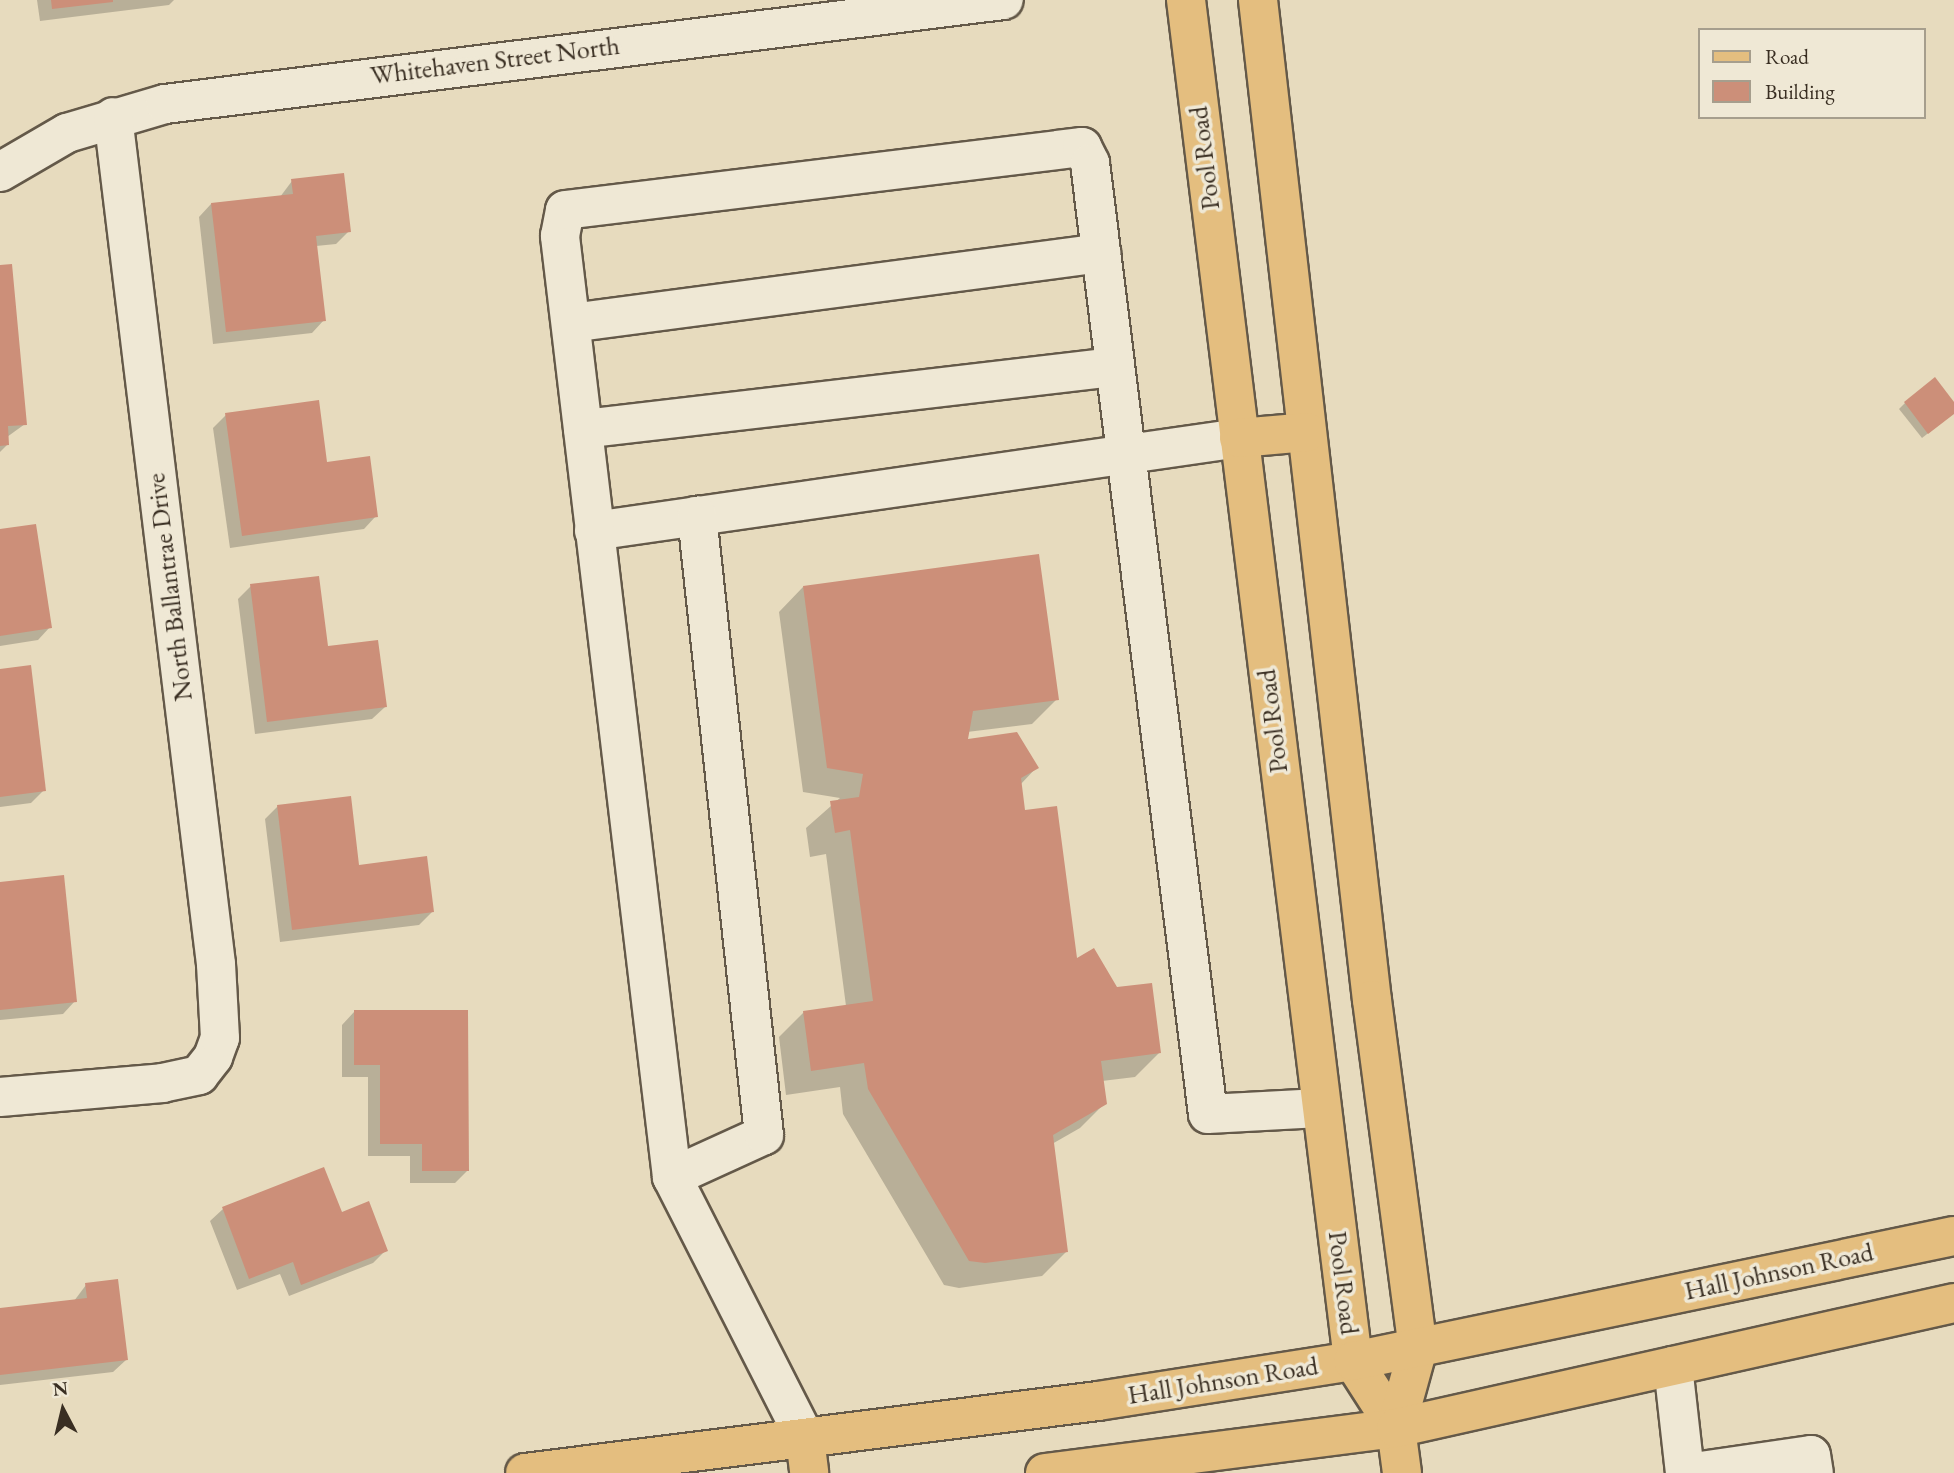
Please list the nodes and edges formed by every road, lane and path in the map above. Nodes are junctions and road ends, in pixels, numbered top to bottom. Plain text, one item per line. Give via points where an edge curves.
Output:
1 (1004, 0) edge
2 (1186, 0) edge
3 (1258, 0) edge
4 (113, 117) junction
5 (0, 172) edge
6 (1101, 253) junction
7 (571, 324) junction
8 (1114, 367) junction
9 (583, 429) junction
10 (1307, 432) junction
11 (1239, 438) junction
12 (1125, 455) junction
13 (698, 516) junction
14 (594, 531) junction
15 (0, 1097) edge
16 (1321, 1108) junction
17 (672, 1177) junction
18 (1954, 1236) edge
19 (1954, 1303) edge
20 (1418, 1348) junction
21 (1353, 1361) junction
22 (1673, 1366) junction
23 (1396, 1429) junction
24 (807, 1455) edge
25 (525, 1473) edge
26 (1045, 1473) edge
27 (1402, 1473) edge
28 (1686, 1473) edge
29 (1814, 1473) edge

1 - 4 street, Whitehaven Street North via 205,99
2 - 11 main road, Pool Road
3 - 10 main road, Pool Road
4 - 5 street, Whitehaven Street North via 67,133
4 - 15 street, North Ballantrae Drive via 216,964 220,1038 214,1057 199,1075 162,1083
6 - 7 street
6 - 7 street via 1090,163 1082,147 565,210 560,236
6 - 8 street
7 - 9 street
8 - 9 street
8 - 12 street
9 - 14 street
10 - 11 main road
10 - 20 main road, Pool Road
11 - 12 street
11 - 16 main road, Pool Road
12 - 13 street
12 - 16 street via 1208,1114
13 - 14 street
13 - 17 street via 764,1135
14 - 17 street
16 - 21 main road, Pool Road
17 - 24 street
18 - 20 main road, Hall Johnson Road
19 - 22 main road
20 - 21 main road, Hall Johnson Road
20 - 23 main road, Pool Road
21 - 23 main road, Pool Road
21 - 24 main road, Hall Johnson Road via 1098,1401
22 - 23 main road
22 - 28 street
23 - 26 main road
23 - 27 main road, Pool Road
24 - 25 main road, Hall Johnson Road
28 - 29 street via 1811,1455

